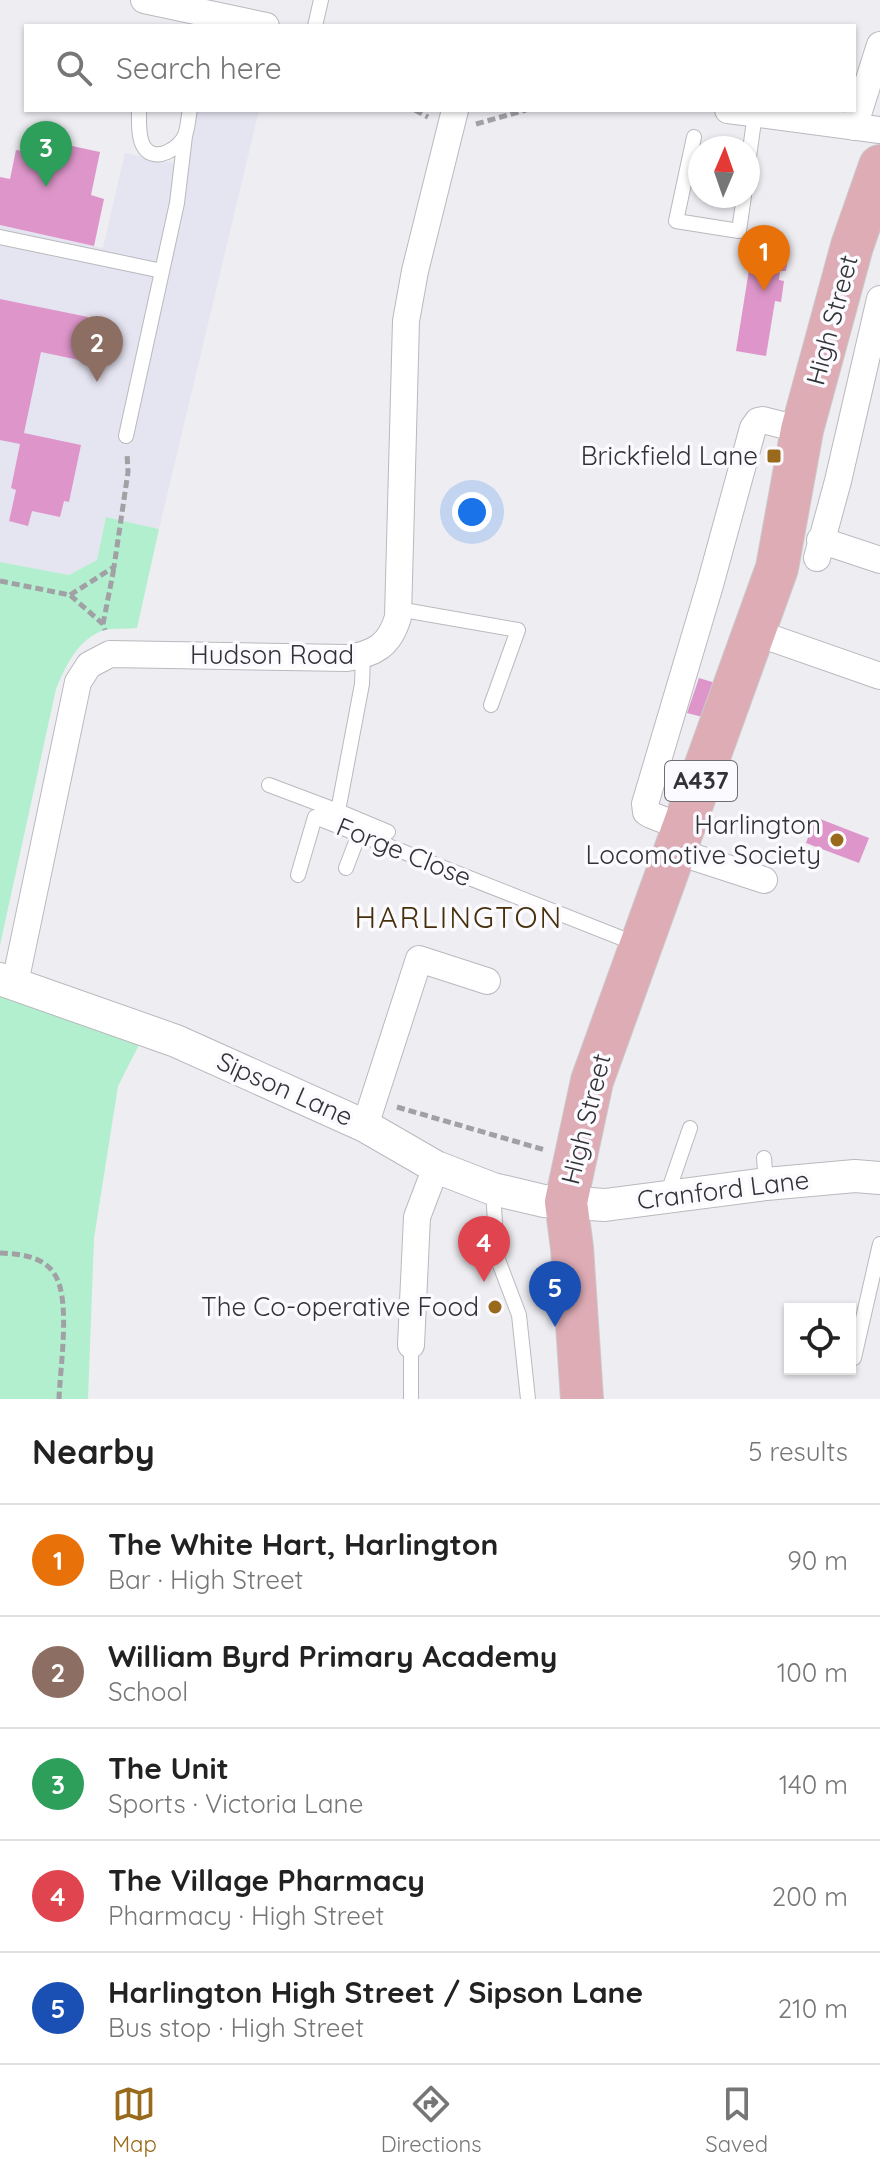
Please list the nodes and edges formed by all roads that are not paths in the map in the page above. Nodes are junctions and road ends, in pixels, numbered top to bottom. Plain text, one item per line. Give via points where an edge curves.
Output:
1 (144, 0) edge
2 (321, 0) edge
3 (212, 13) edge
4 (258, 24) edge
5 (315, 24) edge
6 (880, 45) edge
7 (139, 112) edge
8 (190, 112) edge
9 (455, 112) edge
10 (742, 112) edge
11 (755, 114) junction
12 (854, 127) junction
13 (880, 130) edge
14 (185, 136) junction
15 (752, 136) edge
16 (688, 165) edge
17 (879, 171) edge
18 (742, 208) edge
19 (0, 237) edge
20 (162, 271) junction
21 (880, 299) edge
22 (802, 430) junction
23 (126, 436) road end
24 (880, 560) edge
25 (398, 609) junction
26 (754, 632) junction
27 (363, 656) junction
28 (880, 676) edge
29 (491, 705) dead end
30 (269, 785) dead end
31 (338, 811) junction
32 (388, 832) dead end
33 (359, 834) junction
34 (680, 840) junction
35 (346, 868) dead end
36 (298, 875) dead end
37 (764, 880) dead end
38 (639, 945) junction
39 (7, 981) edge
40 (487, 981) dead end
41 (369, 1113) junction
42 (690, 1128) dead end
43 (436, 1167) junction
44 (880, 1178) edge
45 (493, 1189) junction
46 (667, 1197) junction
47 (566, 1202) junction
48 (880, 1244) edge
49 (411, 1345) joint
50 (856, 1349) edge
51 (411, 1399) edge
52 (528, 1399) edge
53 (582, 1399) edge

1 - 3 street
2 - 5 lane
3 - 4 street
6 - 12 street
7 - 14 lane via 142,141 149,152 169,152
8 - 14 lane
9 - 25 street, Hudson Road via 406,321
10 - 11 street
11 - 12 street
11 - 15 lane
12 - 13 street
14 - 20 lane
16 - 18 lane via 676,221 739,231
17 - 22 main road, High Street / A437 via 852,246
19 - 20 lane
20 - 23 lane
21 - 24 street via 818,549
22 - 26 main road, High Street / A437 via 777,568
22 - 34 street via 763,420 753,428 645,804 646,812
25 - 27 street, Hudson Road via 391,634
25 - 29 lane via 518,630
26 - 28 street
26 - 34 main road, High Street / A437
27 - 31 lane
27 - 39 street, Hudson Road via 110,654 89,665 78,682
30 - 31 lane
31 - 32 lane
33 - 35 lane
33 - 36 lane, Forge Close via 315,817
33 - 38 lane, Forge Close
34 - 37 street
34 - 38 main road, High Street / A437
38 - 47 main road, High Street / A437 via 592,1081
39 - 41 street, Sipson Lane
40 - 41 street via 419,959
41 - 43 street, Sipson Lane
42 - 46 lane
43 - 45 street, Sipson Lane
43 - 49 street via 417,1217
44 - 46 street, Cranford Lane via 765,1171
45 - 47 street, Sipson Lane
45 - 52 lane via 497,1257 519,1315
46 - 47 street, Cranford Lane via 605,1205
47 - 53 main road, High Street / A437
48 - 50 lane
49 - 51 lane

